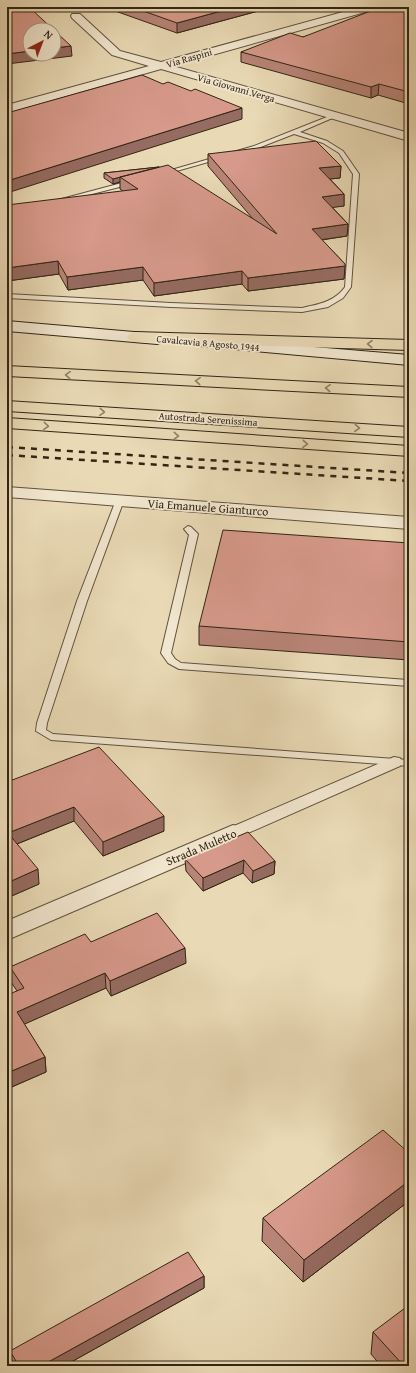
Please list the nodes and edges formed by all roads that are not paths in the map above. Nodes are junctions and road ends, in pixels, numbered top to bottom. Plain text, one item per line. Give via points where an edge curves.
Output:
1 (368, 7) edge
2 (76, 16) dead end
3 (161, 66) junction
4 (7, 110) edge
5 (334, 116) junction
6 (295, 132) junction
7 (409, 137) edge
8 (158, 175) edge
9 (138, 181) edge
10 (47, 203) edge
11 (7, 296) edge
12 (7, 326) edge
13 (135, 337) junction
14 (409, 345) edge
15 (409, 360) edge
16 (7, 371) edge
17 (409, 392) edge
18 (7, 406) edge
19 (7, 423) edge
20 (409, 432) edge
21 (409, 451) edge
22 (7, 492) edge
23 (120, 500) junction
24 (409, 523) edge
25 (188, 529) dead end
26 (408, 683) dead end
27 (405, 763) edge
28 (233, 833) joint
29 (7, 931) edge

1 - 3 street, Via Raspini
2 - 3 street, Via Giovanni Verga via 116,53
3 - 4 street, Via Raspini
3 - 5 street, Via Giovanni Verga
5 - 6 lane
5 - 7 street, Via Giovanni Verga
6 - 8 lane via 256,147
6 - 11 lane via 325,142 342,152 356,174 348,287 341,297 325,305 302,310
9 - 10 lane
12 - 13 main road, Cavalcavia 8 Agosto 1944
14 -> 13 highway
13 - 15 main road, Cavalcavia 8 Agosto 1944
17 -> 16 highway
18 -> 20 highway, Autostrada Serenissima
19 -> 21 highway
22 - 23 street, Via Emanuele Gianturco
23 - 24 street, Via Emanuele Gianturco
23 - 27 lane via 82,601 41,731 51,737
25 - 26 lane via 194,534 166,653 171,661 179,666
27 - 28 street, Strada Muletto
28 - 29 street, Strada Muletto

